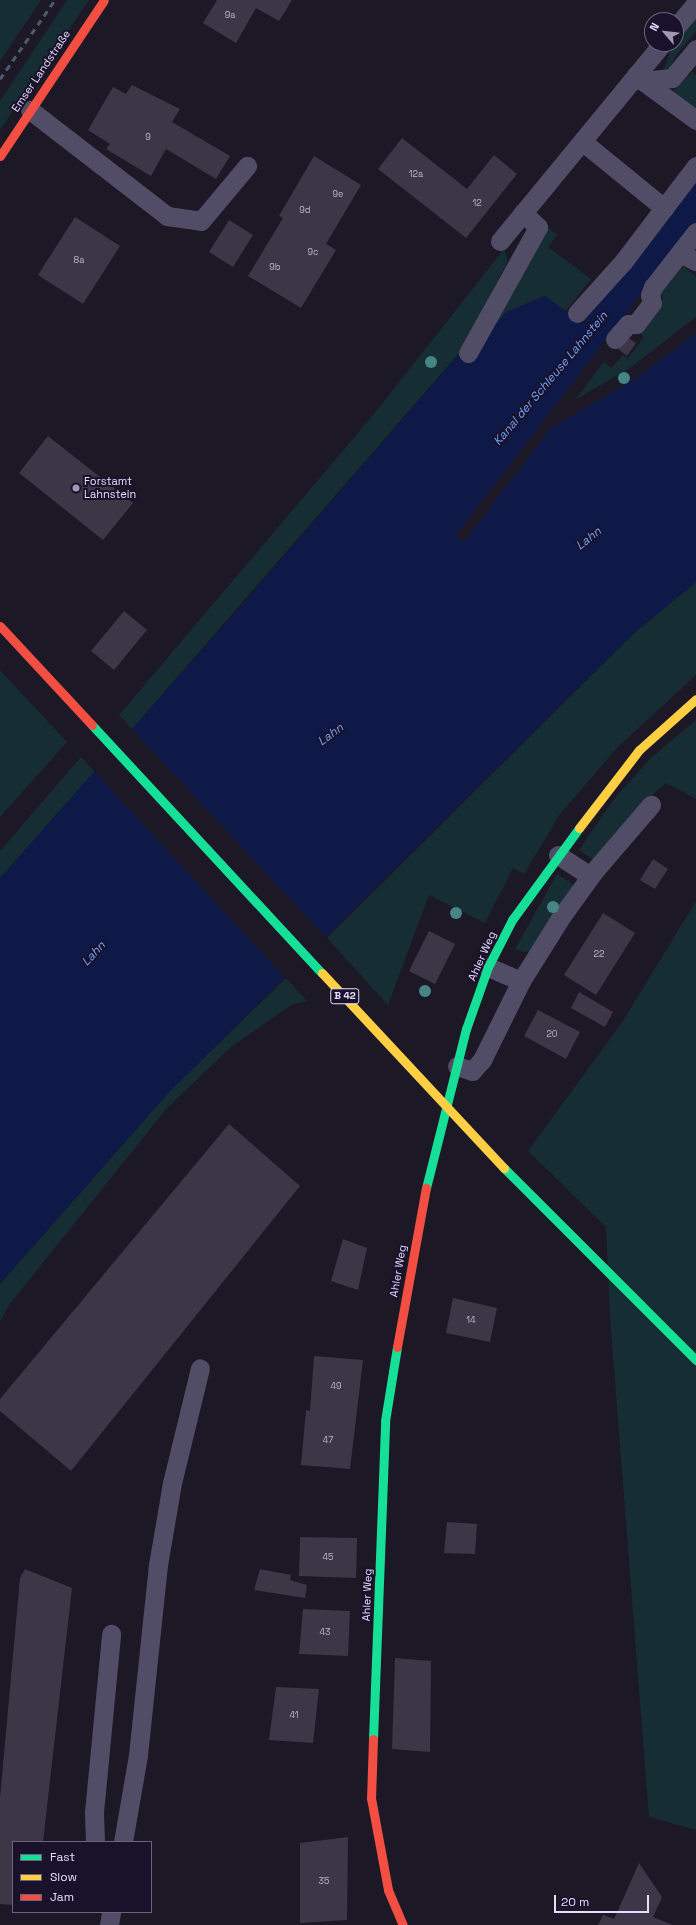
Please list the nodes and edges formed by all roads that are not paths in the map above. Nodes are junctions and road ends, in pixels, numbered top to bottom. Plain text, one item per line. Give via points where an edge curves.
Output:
1 (104, 0) edge
2 (696, 3) edge
3 (684, 17) edge
4 (696, 49) edge
5 (657, 52) edge
6 (639, 78) junction
7 (30, 110) junction
8 (696, 120) edge
9 (583, 142) junction
10 (0, 156) edge
11 (247, 166) dead end
12 (696, 166) edge
13 (664, 208) junction
14 (523, 214) junction
15 (696, 232) edge
16 (500, 241) dead end
17 (688, 257) edge
18 (577, 313) dead end
19 (615, 339) dead end
20 (468, 353) dead end
21 (0, 626) edge
22 (696, 699) edge
23 (652, 805) dead end
24 (558, 855) junction
25 (590, 876) junction
26 (488, 967) junction
27 (522, 981) junction
28 (457, 1066) junction
29 (696, 1360) edge
30 (200, 1368) dead end
31 (111, 1634) dead end
32 (95, 1841) edge
33 (123, 1841) edge
34 (98, 1913) edge
35 (111, 1913) edge
36 (98, 1925) edge
37 (109, 1925) edge
38 (403, 1925) edge

1 - 7 street, Emser Landstraße
2 - 3 lane
4 - 6 lane via 672,78 662,81
5 - 6 lane
6 - 8 lane
6 - 9 lane
7 - 10 street, Emser Landstraße
7 - 11 lane via 167,216 201,221
9 - 13 lane
9 - 14 lane
12 - 13 lane
13 - 18 lane via 623,262
14 - 16 lane
14 - 20 lane via 538,227
15 - 17 lane
17 - 19 lane via 653,287 650,295 652,303 636,324 628,324
21 - 29 street, B 42, bridge via 488,1152
22 - 24 street, Ahler Weg via 639,750
23 - 25 lane
24 - 25 lane
24 - 26 street, Ahler Weg via 512,920
25 - 27 lane
26 - 27 lane
26 - 28 street, Ahler Weg via 466,1029
27 - 28 lane via 482,1060 472,1071
28 - 38 street, Ahler Weg via 421,1207 385,1421 371,1798 388,1890
30 - 33 lane via 172,1483 158,1565 138,1756
31 - 32 lane via 94,1812
34 - 36 lane
35 - 37 lane

